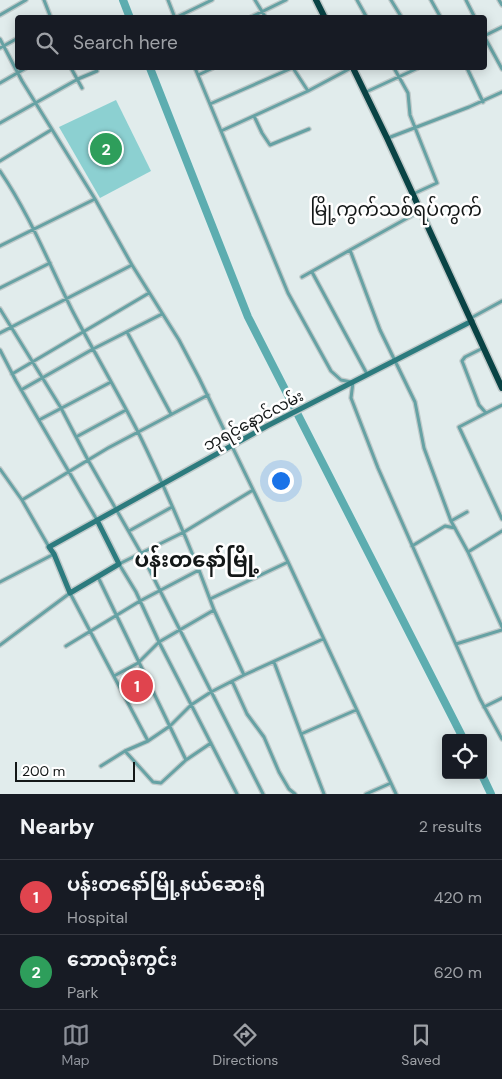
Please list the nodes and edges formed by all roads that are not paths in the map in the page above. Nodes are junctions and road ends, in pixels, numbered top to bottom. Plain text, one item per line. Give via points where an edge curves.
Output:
1 (26, 0) edge
2 (44, 0) edge
3 (168, 0) edge
4 (212, 0) edge
5 (255, 0) edge
6 (286, 0) edge
7 (316, 0) edge
8 (358, 0) edge
9 (392, 0) edge
10 (431, 0) edge
11 (466, 0) edge
12 (499, 0) edge
13 (502, 5) edge
14 (263, 11) junction
15 (0, 15) edge
16 (50, 15) edge
17 (174, 15) edge
18 (181, 15) edge
19 (255, 15) edge
20 (265, 15) edge
21 (324, 15) edge
22 (366, 15) edge
23 (400, 15) edge
24 (439, 15) edge
25 (474, 15) edge
26 (502, 27) edge
27 (487, 35) edge
28 (0, 39) edge
29 (15, 40) edge
30 (487, 40) edge
31 (2, 47) edge
32 (15, 67) edge
33 (502, 69) edge
34 (22, 70) edge
35 (72, 70) edge
36 (196, 70) edge
37 (209, 70) edge
38 (288, 70) edge
39 (294, 70) edge
40 (348, 70) edge
41 (353, 70) edge
42 (395, 70) edge
43 (413, 70) edge
44 (468, 70) edge
45 (97, 71) dead end
46 (18, 72) junction
47 (198, 75) junction
48 (398, 76) junction
49 (78, 79) junction
50 (0, 83) edge
51 (82, 88) dead end
52 (308, 91) junction
53 (365, 92) junction
54 (502, 92) edge
55 (482, 102) junction
56 (35, 103) junction
57 (210, 104) junction
58 (254, 116) junction
59 (0, 124) edge
60 (415, 127) junction
61 (309, 129) dead end
62 (52, 130) junction
63 (220, 131) junction
64 (388, 138) junction
65 (0, 161) edge
66 (0, 171) edge
67 (413, 194) junction
68 (95, 199) junction
69 (421, 211) junction
70 (34, 230) junction
71 (0, 246) edge
72 (350, 250) junction
73 (50, 263) junction
74 (132, 265) junction
75 (312, 272) junction
76 (302, 278) dead end
77 (0, 288) edge
78 (149, 293) junction
79 (66, 298) junction
80 (502, 301) edge
81 (0, 308) edge
82 (162, 314) junction
83 (472, 320) junction
84 (11, 328) junction
85 (83, 332) junction
86 (127, 332) junction
87 (0, 333) edge
88 (484, 348) junction
89 (93, 349) junction
90 (0, 350) edge
91 (395, 361) junction
92 (32, 362) junction
93 (12, 374) junction
94 (368, 375) junction
95 (41, 378) junction
96 (111, 382) junction
97 (352, 382) junction
98 (502, 388) edge
99 (21, 390) junction
100 (208, 395) junction
101 (502, 405) edge
102 (61, 408) junction
103 (126, 410) junction
104 (486, 413) junction
105 (171, 414) junction
106 (39, 420) junction
107 (138, 432) junction
108 (76, 438) junction
109 (232, 445) junction
110 (88, 460) junction
111 (0, 469) edge
112 (70, 471) junction
113 (161, 485) junction
114 (253, 490) junction
115 (22, 500) junction
116 (172, 507) junction
117 (116, 510) junction
118 (467, 512) dead end
119 (97, 520) junction
120 (502, 520) edge
121 (451, 521) junction
122 (456, 528) junction
123 (128, 531) junction
124 (502, 531) edge
125 (184, 532) junction
126 (412, 546) junction
127 (49, 547) junction
128 (468, 552) junction
129 (141, 553) junction
130 (54, 554) junction
131 (288, 562) junction
132 (119, 564) junction
133 (199, 570) junction
134 (98, 576) junction
135 (0, 582) edge
136 (160, 591) junction
137 (70, 593) junction
138 (210, 599) junction
139 (140, 601) junction
140 (214, 610) junction
141 (117, 616) junction
142 (502, 628) edge
143 (180, 630) junction
144 (90, 632) junction
145 (323, 639) junction
146 (159, 642) junction
147 (456, 644) junction
148 (0, 645) edge
149 (66, 646) dead end
150 (274, 662) junction
151 (138, 663) junction
152 (244, 675) junction
153 (114, 676) junction
154 (232, 681) junction
155 (211, 692) junction
156 (502, 698) edge
157 (191, 705) junction
158 (484, 707) junction
159 (356, 710) junction
160 (170, 726) junction
161 (302, 734) junction
162 (502, 739) edge
163 (148, 741) junction
164 (211, 743) junction
165 (125, 751) junction
166 (186, 760) junction
167 (101, 766) dead end
168 (391, 783) junction
169 (237, 794) edge
170 (263, 794) edge
171 (295, 794) edge
172 (324, 794) edge
173 (366, 794) edge
174 (396, 794) edge

1 - 15 street
2 - 16 street
3 - 17 street
4 - 18 street
5 - 14 street
6 - 14 street
7 - 21 highway
8 - 22 street
9 - 23 street
10 - 24 street
11 - 25 street
12 - 13 street
14 - 19 street
14 - 20 street
26 - 27 street
28 - 31 street
29 - 31 street
30 - 33 street
31 - 32 street
34 - 46 street
35 - 49 street
36 - 47 street
37 - 47 street
38 - 57 street
39 - 52 street
40 - 52 street
41 - 53 highway
42 - 48 street
43 - 48 street
44 - 55 street
45 - 49 street
46 - 50 street
46 - 56 street
47 - 57 street
48 - 53 street
48 - 60 street via 408,93 410,116
49 - 51 street
49 - 56 street
52 - 58 street
53 - 64 highway
54 - 55 street
55 - 60 street
56 - 59 street
56 - 62 street
57 - 63 street
58 - 61 street via 270,145
58 - 63 street
60 - 64 street
60 - 67 street via 437,183
62 - 65 street
62 - 68 street
63 - 97 street via 288,293 331,370 340,380
64 - 67 highway
66 - 70 street
67 - 69 highway
68 - 70 street
68 - 74 street
69 - 72 street
69 - 83 highway
70 - 71 street
70 - 73 street
72 - 75 street
72 - 91 street
73 - 77 street
73 - 79 street
74 - 78 street
74 - 79 street
75 - 76 street
75 - 94 street
78 - 82 street
78 - 85 street
79 - 84 street
79 - 85 street
80 - 83 street
81 - 84 street
82 - 86 street
82 - 100 street
83 - 88 highway
83 - 91 street, ဘုရင့်နောင်လမ်း
84 - 87 street
84 - 92 street
85 - 89 street
85 - 92 street
86 - 89 street
86 - 105 street
88 - 98 highway
88 - 104 street via 462,361 479,405
89 - 95 street
89 - 96 street
90 - 93 street
91 - 94 street, ဘုရင့်နောင်လမ်း
91 - 121 street via 415,402 424,448
92 - 93 street
92 - 95 street
93 - 99 street
94 - 97 street, ဘုရင့်နောင်လမ်း
95 - 99 street
95 - 102 street
96 - 102 street
96 - 103 street
97 - 109 street, ဘုရင့်နောင်လမ်း
97 - 126 street via 354,412
99 - 106 street
100 - 105 street
100 - 109 street
101 - 104 street
102 - 106 street
102 - 108 street
103 - 107 street
103 - 108 street
104 - 120 street via 459,427
105 - 107 street
106 - 112 street
107 - 110 street
107 - 113 street
108 - 110 street
109 - 113 street, ဘုရင့်နောင်လမ်း
109 - 114 street
110 - 112 street
110 - 117 street
111 - 115 street
112 - 115 street
112 - 119 street
113 - 116 street
113 - 117 street, ဘုရင့်နောင်လမ်း
114 - 125 street
114 - 131 street
115 - 127 street
116 - 123 street
116 - 125 street
117 - 119 street, ဘုရင့်နောင်လမ်း
117 - 123 street
118 - 121 street
119 - 127 street, ဘုရင့်နောင်လမ်း
119 - 132 street
121 - 122 street
122 - 126 street via 445,526
122 - 128 street
123 - 129 street
124 - 128 street
125 - 129 street
125 - 133 street
126 - 147 street
127 - 130 street
128 - 142 street
129 - 132 street
129 - 136 street
130 - 135 street
130 - 137 street
131 - 138 street
131 - 145 street
132 - 134 street
132 - 139 street
133 - 136 street
133 - 138 street
134 - 137 street
134 - 141 street
136 - 139 street
136 - 143 street
137 - 144 street
137 - 148 street
138 - 140 street
139 - 141 street
139 - 146 street
140 - 143 street
140 - 152 street
141 - 144 street
141 - 151 street
142 - 147 street
143 - 146 street
143 - 155 street
144 - 149 street
144 - 153 street
145 - 150 street
145 - 159 street
146 - 151 street
146 - 157 street
147 - 158 street
150 - 152 street
150 - 161 street
151 - 153 street
151 - 160 street
152 - 154 street
153 - 163 street
154 - 155 street
154 - 171 street via 247,714 264,737 279,772
155 - 157 street
155 - 170 street
156 - 158 street
157 - 160 street
157 - 164 street
158 - 162 street
159 - 161 street
159 - 168 street
160 - 163 street
160 - 166 street
161 - 172 street
163 - 165 street
164 - 166 street
164 - 169 street
165 - 166 street via 157,783
165 - 167 street
168 - 173 street
168 - 174 street

